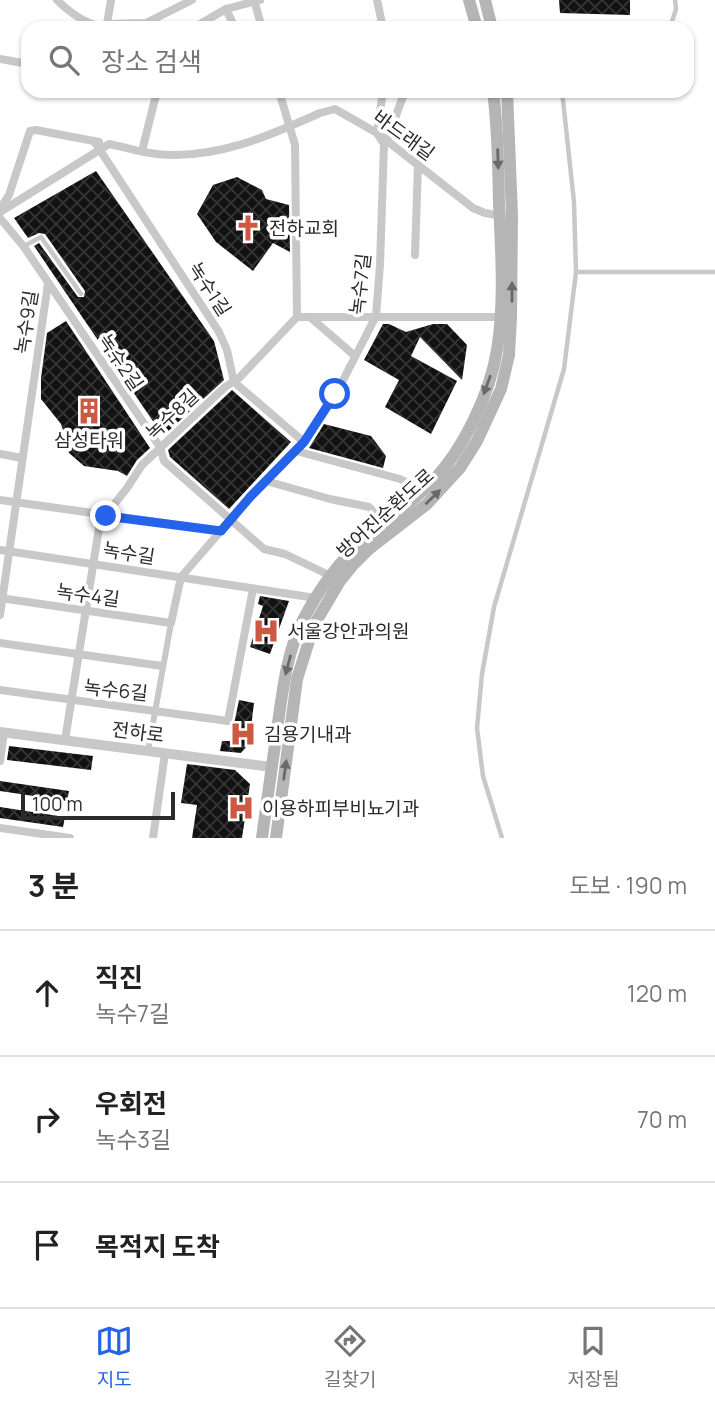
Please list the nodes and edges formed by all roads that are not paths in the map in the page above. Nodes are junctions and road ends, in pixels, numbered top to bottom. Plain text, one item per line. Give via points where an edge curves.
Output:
1 (57, 0) edge
2 (111, 0) edge
3 (192, 0) edge
4 (377, 0) edge
5 (469, 0) edge
6 (485, 0) edge
7 (676, 0) edge
8 (256, 1) edge
9 (226, 9) junction
10 (86, 21) edge
11 (108, 21) edge
12 (150, 21) edge
13 (205, 21) edge
14 (232, 21) edge
15 (260, 21) edge
16 (382, 21) edge
17 (475, 21) edge
18 (490, 21) edge
19 (672, 21) edge
20 (0, 59) edge
21 (21, 63) edge
22 (154, 98) edge
23 (281, 98) edge
24 (382, 98) edge
25 (402, 98) edge
26 (495, 98) edge
27 (507, 98) edge
28 (563, 98) edge
29 (288, 127) junction
30 (377, 133) junction
31 (387, 140) junction
32 (94, 141) junction
33 (109, 144) junction
34 (100, 150) junction
35 (142, 151) junction
36 (418, 164) junction
37 (0, 210) edge
38 (506, 216) junction
39 (0, 218) edge
40 (24, 247) junction
41 (415, 256) dead end
42 (576, 272) junction
43 (715, 272) edge
44 (48, 283) junction
45 (81, 294) dead end
46 (376, 316) junction
47 (297, 317) junction
48 (310, 317) junction
49 (500, 317) junction
50 (355, 356) junction
51 (234, 382) junction
52 (304, 442) junction
53 (160, 447) junction
54 (296, 451) junction
55 (0, 454) edge
56 (22, 458) junction
57 (265, 481) junction
58 (418, 495) junction
59 (0, 499) edge
60 (17, 502) junction
61 (106, 516) junction
62 (230, 520) junction
63 (385, 523) junction
64 (221, 531) junction
65 (0, 550) edge
66 (11, 551) junction
67 (92, 564) junction
68 (331, 576) junction
69 (181, 577) junction
70 (253, 589) junction
71 (1, 598) edge
72 (316, 598) junction
73 (87, 611) junction
74 (0, 615) edge
75 (171, 623) junction
76 (0, 643) edge
77 (80, 655) junction
78 (162, 666) junction
79 (0, 690) edge
80 (72, 701) junction
81 (155, 710) junction
82 (2, 732) edge
83 (65, 740) junction
84 (148, 751) junction
85 (165, 753) junction
86 (0, 761) edge
87 (272, 767) junction
88 (0, 828) edge
89 (70, 838) edge
90 (153, 838) edge
91 (262, 838) edge
92 (276, 838) edge
93 (502, 838) edge

1 - 10 street
2 - 11 street
3 - 12 street
4 - 16 street
5 - 17 main road
6 - 18 main road
7 - 19 lane
8 - 9 street
8 - 15 street
9 - 13 street
9 - 14 street
20 - 21 street
22 - 35 street
23 - 29 street
24 - 30 street, 녹수7길
25 - 31 street
26 -> 38 main road, 방어진순환도로
27 - 38 main road, 방어진순환도로
28 - 42 lane
29 - 30 street, 바드래길 via 335,109
29 - 35 street, 바드래길 via 202,154
29 - 47 street via 295,145
30 - 31 street, 바드래길
30 - 46 street, 녹수7길 via 384,144
31 - 36 street, 바드래길
32 - 33 street, 바드래길
32 - 34 street, 녹수1길
32 - 37 street, 바드래길 via 30,131
33 - 34 street, 바드래길
33 - 35 street, 바드래길
34 - 37 street, 바드래길
34 - 51 street, 녹수1길 via 219,332
36 - 38 street, 바드래길 via 473,208
36 - 41 street
38 - 49 main road, 방어진순환도로
92 -> 38 main road, 방어진순환도로 via 297,679 313,625 353,565 427,504 460,468 501,389 511,317
39 - 40 street, 녹수2길
40 - 44 street, 녹수2길
40 - 45 lane via 41,237
42 - 43 lane
42 - 93 lane via 564,369 494,607 482,674 477,728 483,776
44 - 53 street, 녹수2길
44 - 56 street, 녹수9길
46 - 48 street
46 - 49 street
46 - 50 street, 녹수7길
47 - 48 street
47 - 51 street, 녹수8길
48 - 50 street
49 -> 58 main road, 방어진순환도로 via 488,383 466,435
50 - 52 street, 녹수7길
51 - 52 street
51 - 53 street, 녹수8길
52 - 54 street, 녹수7길
53 - 61 street, 녹수8길
53 - 62 street, 녹수2길 via 164,461
54 - 57 street, 녹수7길
54 - 58 street via 400,479
55 - 56 street
56 - 60 street, 녹수9길
57 - 62 street, 녹수7길
57 - 63 street via 369,507
58 - 63 main road, 방어진순환도로
59 - 60 street
60 - 61 street
60 - 66 street, 녹수9길
61 - 64 street
61 - 67 street, 녹수8길 via 100,522
62 - 64 street, 녹수7길
62 - 68 street, 녹수2길 via 269,552 285,554
63 - 68 main road, 방어진순환도로
64 - 69 street, 녹수7길
65 - 66 street, 녹수길
66 - 67 street, 녹수길
66 - 71 street, 녹수9길
67 - 69 street, 녹수길
67 - 73 street, 녹수8길
68 - 72 main road, 방어진순환도로
69 - 70 street, 녹수길
69 - 75 street, 녹수7길
70 - 72 street, 녹수길
70 - 81 street, 녹수6길 via 228,721
71 - 73 street, 녹수4길
71 - 74 street, 녹수9길
72 -> 87 main road, 방어진순환도로 via 294,640
73 - 75 street, 녹수4길
73 - 77 street, 녹수8길
75 - 78 street, 녹수7길
76 - 77 street
77 - 78 street
77 - 80 street, 녹수8길
78 - 81 street, 녹수7길
79 - 80 street, 녹수6길
80 - 81 street, 녹수6길
80 - 83 street, 녹수8길
81 - 84 street, 녹수7길
82 - 83 street, 전하로
82 - 86 street
83 - 84 street, 전하로
84 - 85 street, 전하로
85 - 87 street, 전하로
85 - 90 street
87 - 91 main road, 방어진순환도로
88 - 89 street

